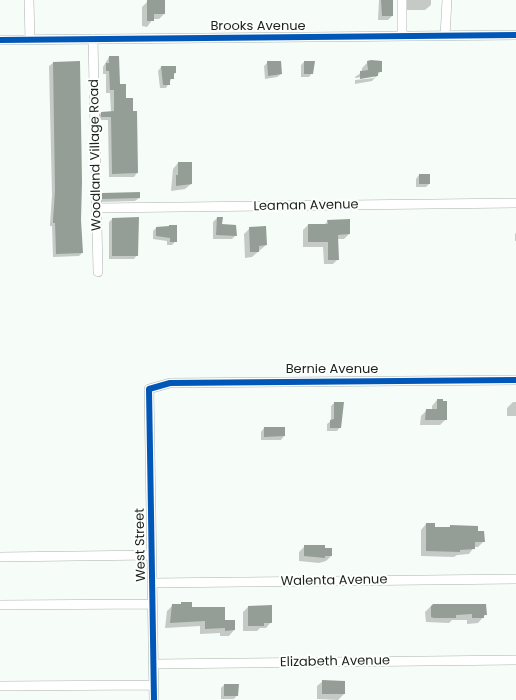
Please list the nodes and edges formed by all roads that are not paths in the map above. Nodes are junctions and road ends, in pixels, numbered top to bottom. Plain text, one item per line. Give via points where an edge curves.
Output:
1 (29, 0) edge
2 (402, 0) edge
3 (447, 0) edge
4 (516, 35) edge
5 (402, 36) junction
6 (445, 36) junction
7 (93, 39) junction
8 (0, 40) edge
9 (30, 40) junction
10 (516, 203) edge
11 (97, 208) junction
12 (98, 272) dead end
13 (516, 380) edge
14 (149, 389) joint
15 (152, 555) junction
16 (0, 557) edge
17 (516, 579) edge
18 (153, 583) junction
19 (153, 604) junction
20 (0, 605) edge
21 (516, 660) edge
22 (154, 664) junction
23 (154, 685) junction
24 (0, 686) edge
25 (154, 700) edge

1 - 9 street
2 - 5 street
3 - 6 street
4 - 6 street, Brooks Avenue
5 - 6 street, Brooks Avenue
5 - 7 street, Brooks Avenue
7 - 9 street, Brooks Avenue
7 - 11 street, Woodland Village Road
8 - 9 street, Brooks Avenue
10 - 11 street, Leaman Avenue
11 - 12 street, Woodland Village Road
13 - 14 street, Bernie Avenue via 170,383
14 - 15 street, West Street
15 - 16 street
15 - 18 street, West Street
17 - 18 street, Walenta Avenue
18 - 19 street, West Street
19 - 20 street
19 - 22 street, West Street
21 - 22 street, Elizabeth Avenue
22 - 23 street, West Street
23 - 24 street
23 - 25 street, West Street

